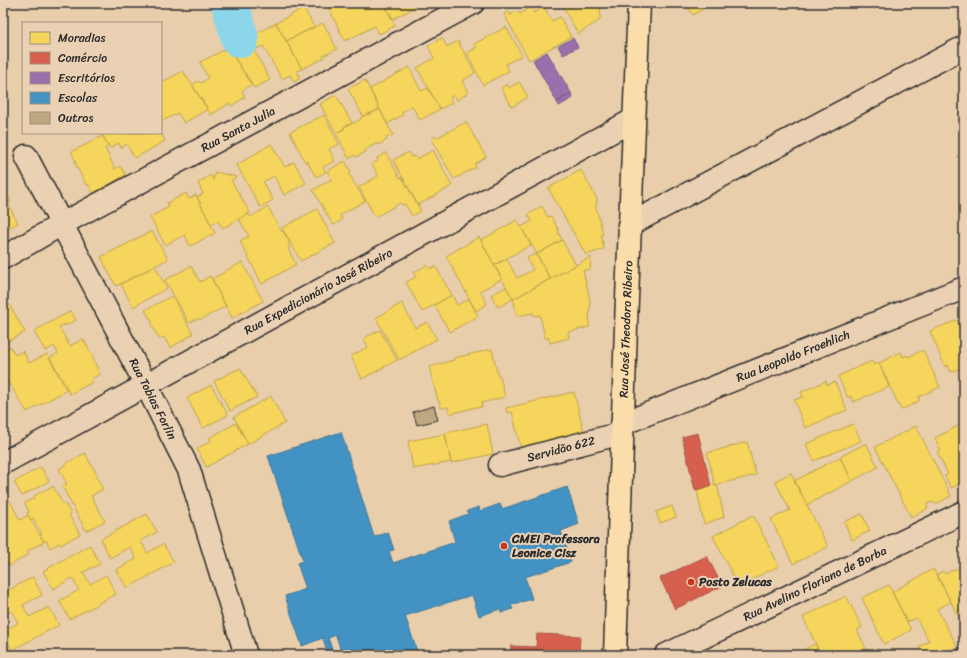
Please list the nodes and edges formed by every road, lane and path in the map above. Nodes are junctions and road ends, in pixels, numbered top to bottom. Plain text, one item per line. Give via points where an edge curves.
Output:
1 (473, 3) edge
2 (639, 3) edge
3 (964, 47) edge
4 (633, 120) junction
5 (26, 156) dead end
6 (62, 224) junction
7 (630, 225) junction
8 (3, 258) edge
9 (964, 288) edge
10 (146, 385) junction
11 (622, 428) junction
12 (3, 463) edge
13 (500, 465) dead end
14 (964, 512) edge
15 (246, 655) edge
16 (615, 655) edge
17 (666, 655) edge

1 - 6 street, Rua Santa Julia
2 - 4 main road, Rua José Theodoro Ribeiro
3 - 7 street
4 - 7 main road, Rua José Theodoro Ribeiro
4 - 10 street, Rua Expedicionário José Ribeiro
5 - 6 street, Rua Tobias Forlin
6 - 8 street, Rua Santa Julia
6 - 10 street, Rua Tobias Forlin
7 - 11 main road, Rua José Theodoro Ribeiro
9 - 11 street, Rua Leopoldo Froehlich
10 - 12 street, Rua Expedicionário José Ribeiro
10 - 15 street, Rua Tobias Forlin via 189,470
11 - 13 street, Servidão 622
11 - 16 main road, Rua José Theodoro Ribeiro
14 - 17 street, Rua Avelino Floriano de Borba

